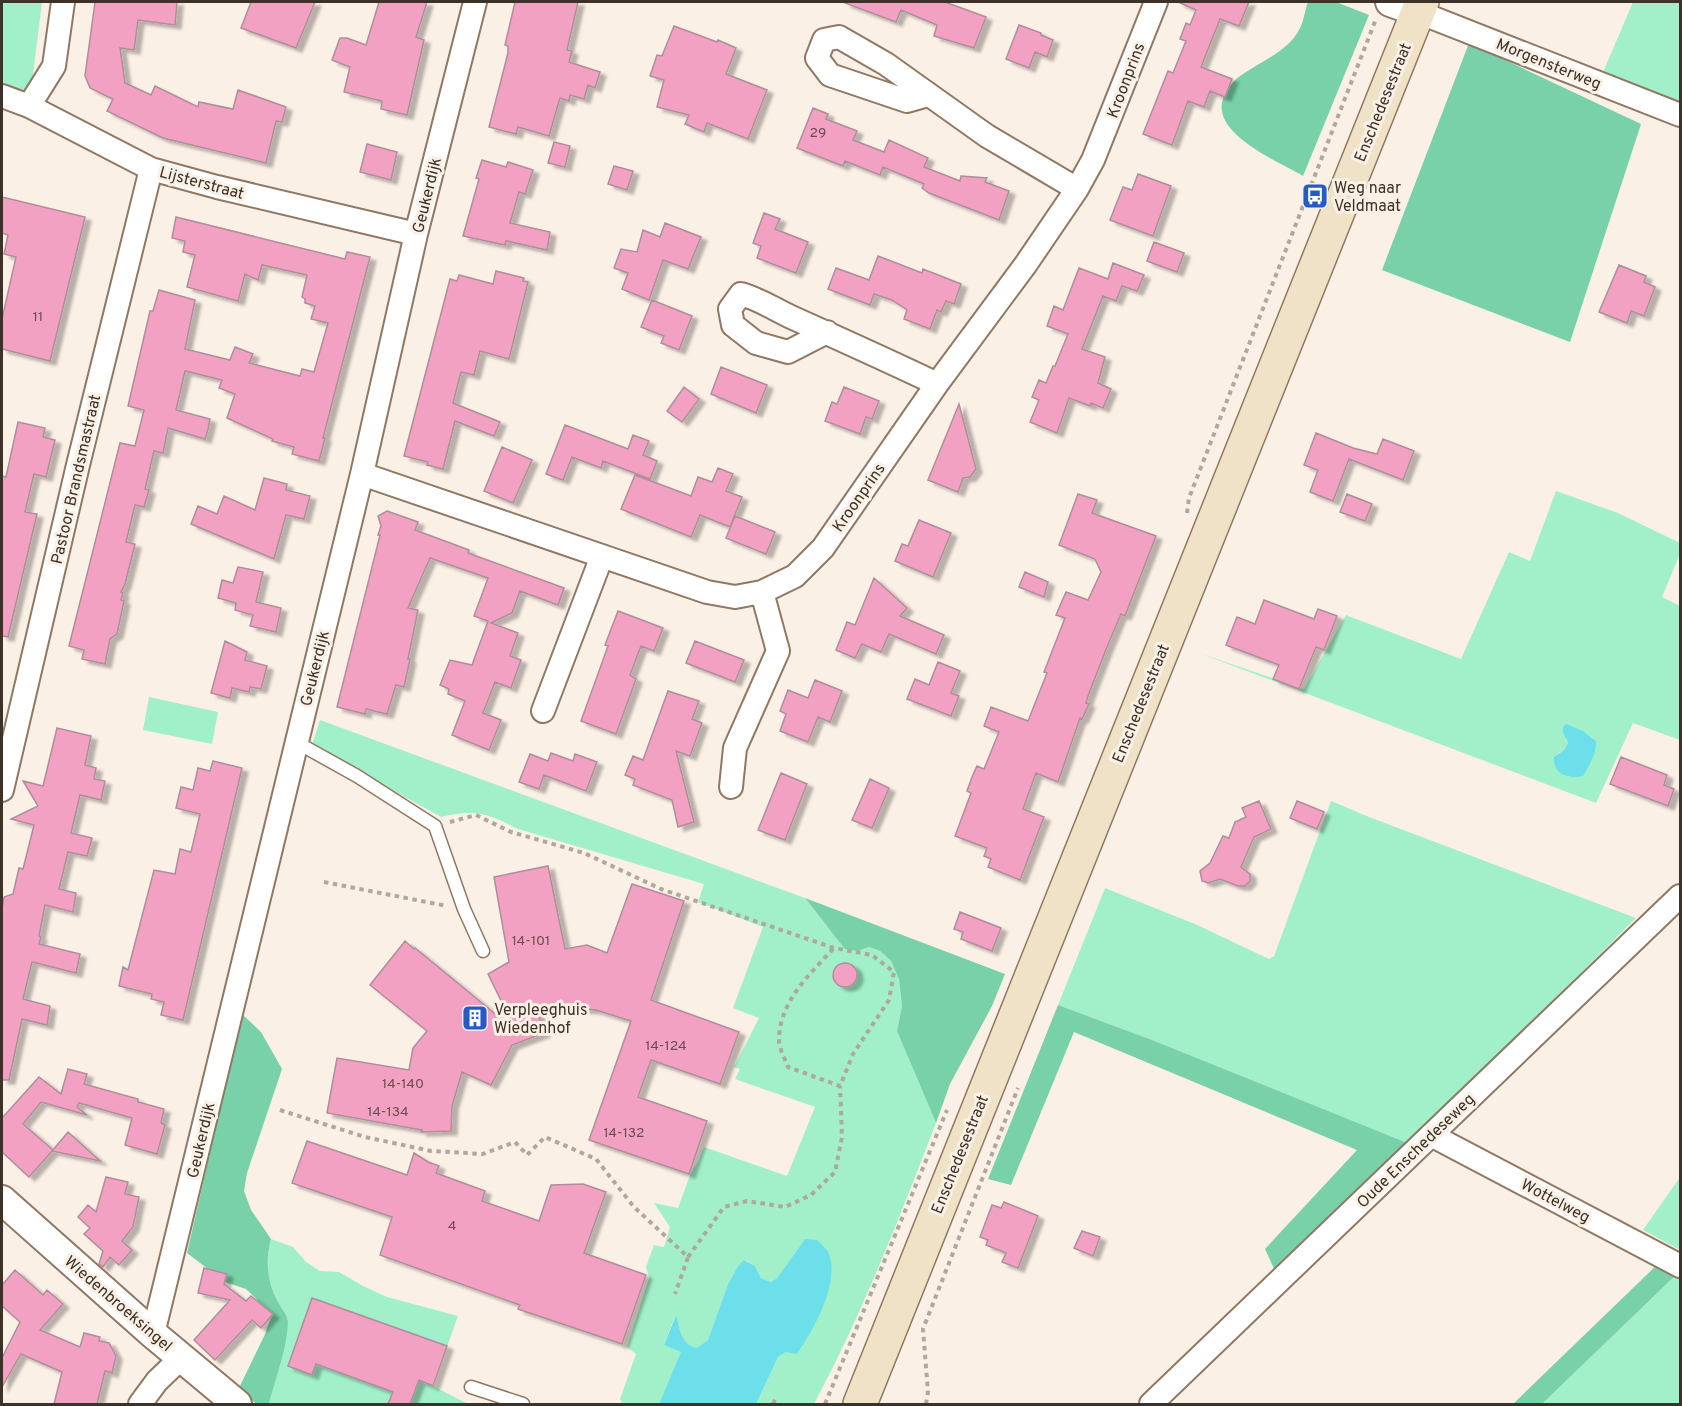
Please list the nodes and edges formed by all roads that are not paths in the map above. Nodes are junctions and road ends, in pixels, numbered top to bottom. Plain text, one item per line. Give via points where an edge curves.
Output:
1 (63, 2) edge
2 (475, 2) edge
3 (1156, 2) edge
4 (1402, 7) edge
5 (928, 95) dead end
6 (2, 96) edge
7 (29, 106) junction
8 (1680, 115) edge
9 (151, 169) junction
10 (1077, 189) junction
11 (416, 234) junction
12 (827, 332) dead end
13 (937, 384) junction
14 (362, 474) junction
15 (602, 556) junction
16 (762, 592) junction
17 (543, 711) dead end
18 (296, 742) junction
19 (731, 787) dead end
20 (2, 790) edge
21 (1680, 897) edge
22 (483, 951) dead end
23 (1431, 1135) junction
24 (2, 1200) edge
25 (1680, 1266) edge
26 (153, 1334) junction
27 (181, 1358) junction
28 (471, 1387) dead end
29 (1159, 1403) edge
30 (140, 1404) edge
31 (237, 1404) edge
32 (523, 1404) edge
33 (860, 1404) edge

1 - 7 street via 54,66
2 - 11 street, Geukerdijk
3 - 10 street, Kroonprins via 1093,160
4 - 8 street, Morgensterweg
4 - 33 main road, Enschedesestraat
5 - 10 street
6 - 7 street, Lijsterstraat
7 - 9 street, Lijsterstraat
9 - 11 street, Lijsterstraat
9 - 20 street, Pastoor Brandsmastraat
10 - 13 street, Kroonprins
11 - 14 street, Geukerdijk
12 - 13 street
13 - 16 street, Kroonprins via 823,548 795,576
14 - 15 street, Kroonprins
14 - 18 street, Geukerdijk
15 - 16 street, Kroonprins via 707,592 735,597
15 - 17 street
16 - 19 street via 778,651 735,748
18 - 22 lane via 435,826
18 - 26 street, Geukerdijk
21 - 23 street, Oude Enschedeseweg
23 - 25 street, Wottelweg
23 - 29 street, Oude Enschedeseweg
24 - 26 street, Wiedenbroeksingel
26 - 27 street, Wiedenbroeksingel
27 - 30 street
27 - 31 street, Wiedenbroeksingel
28 - 32 lane

